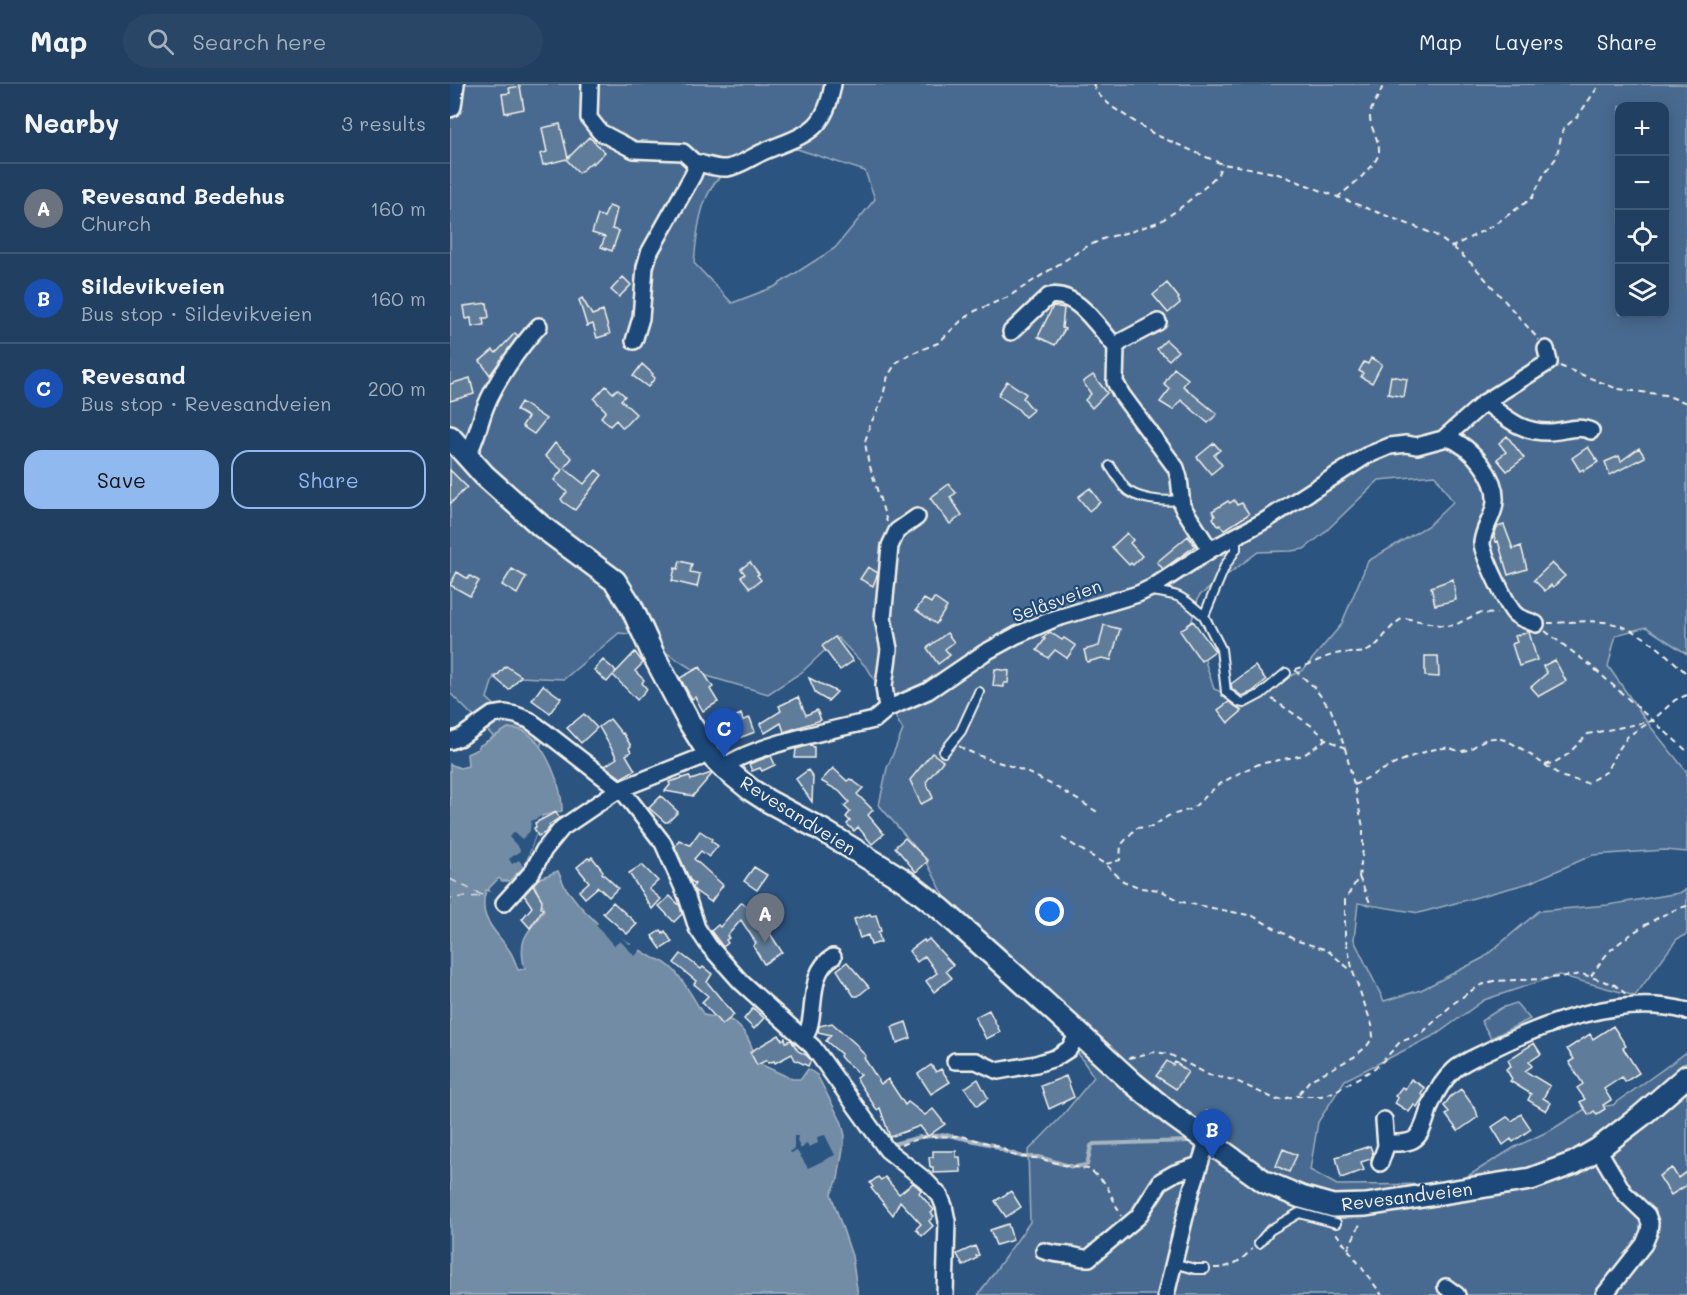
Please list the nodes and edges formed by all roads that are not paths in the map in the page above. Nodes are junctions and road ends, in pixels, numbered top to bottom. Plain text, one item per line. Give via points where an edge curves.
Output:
1 (453, 84) edge
2 (590, 84) edge
3 (833, 84) edge
4 (450, 106) edge
5 (694, 162) junction
6 (1158, 322) dead end
7 (539, 326) dead end
8 (1011, 332) dead end
9 (634, 341) dead end
10 (1116, 347) junction
11 (1548, 356) road end
12 (1485, 402) junction
13 (1591, 431) dead end
14 (1446, 437) junction
15 (455, 444) edge
16 (1110, 466) dead end
17 (1180, 500) junction
18 (917, 517) dead end
19 (1236, 536) junction
20 (1210, 550) junction
21 (1146, 590) junction
22 (1204, 616) junction
23 (1536, 624) road end
24 (1286, 673) road end
25 (979, 692) dead end
26 (887, 709) junction
27 (450, 741) edge
28 (708, 752) junction
29 (944, 752) dead end
30 (724, 768) junction
31 (618, 790) junction
32 (504, 903) dead end
33 (833, 957) dead end
34 (1687, 1011) edge
35 (1079, 1033) junction
36 (804, 1039) junction
37 (955, 1061) dead end
38 (1687, 1076) edge
39 (1384, 1120) dead end
40 (1209, 1143) junction
41 (1386, 1143) junction
42 (1598, 1149) junction
43 (1380, 1163) dead end
44 (1199, 1166) junction
45 (1316, 1209) junction
46 (1336, 1223) dead end
47 (1259, 1243) road end
48 (1044, 1251) dead end
49 (1173, 1263) junction
50 (1205, 1269) road end
51 (945, 1295) edge
52 (1166, 1295) edge
53 (1604, 1295) edge

1 - 4 main road
2 - 5 street via 590,118 600,132 634,150 683,152
3 - 5 street via 825,113 805,136 733,166
5 - 9 street via 693,175 649,253 641,318
6 - 10 street
7 - 15 street, Revesandveien via 495,386 471,448
8 - 10 street via 1041,301 1056,295 1077,303
10 - 17 street via 1115,381 1132,411 1176,468
11 - 12 street, Selåsveien
12 - 13 street via 1522,429
12 - 14 street, Selåsveien
14 - 19 street, Selåsveien via 1423,445 1381,449
14 - 23 street via 1467,448 1492,483 1494,509 1485,529 1482,550 1515,615
15 - 28 main road, Revesandveien via 541,526 615,581
16 - 17 lane via 1131,492 1154,499
17 - 20 street
18 - 26 street via 897,531 890,546 883,618 889,649 884,686
19 - 20 street, Selåsveien
19 - 22 lane via 1236,549
20 - 21 street, Selåsveien
21 - 22 lane via 1181,597
21 - 26 street, Selåsveien via 1017,635 928,691
22 - 24 lane via 1221,649 1227,694 1242,704
25 - 29 lane via 961,731
26 - 30 street, Selåsveien via 874,720 757,751 731,760
27 - 31 street via 492,715 516,715 544,731
28 - 30 main road, Revesandveien
28 - 31 street
30 - 35 main road, Revesandveien via 768,801 905,881
31 - 32 street via 562,828 532,872
31 - 36 street via 634,804 663,843 697,928 709,946 741,982
33 - 36 street via 822,966 816,981
34 - 41 street via 1633,1006 1599,1011 1512,1039 1463,1063 1444,1081 1416,1138
35 - 37 street via 1069,1049 1036,1064 998,1071 976,1061
35 - 40 main road, Revesandveien
36 - 51 street via 889,1152 935,1188 946,1221
38 - 42 main road, Revesandveien
39 - 41 street, Revesandveien
40 - 44 street
40 - 45 main road, Revesandveien via 1265,1182 1301,1197
41 - 43 street, Revesandveien
42 - 45 main road, Revesandveien via 1531,1179
42 - 53 street via 1624,1193 1650,1223 1644,1244
44 - 48 street via 1161,1181 1138,1217 1089,1258
44 - 49 street
45 - 46 lane
45 - 47 lane via 1299,1213 1270,1230
49 - 50 lane
49 - 52 street

